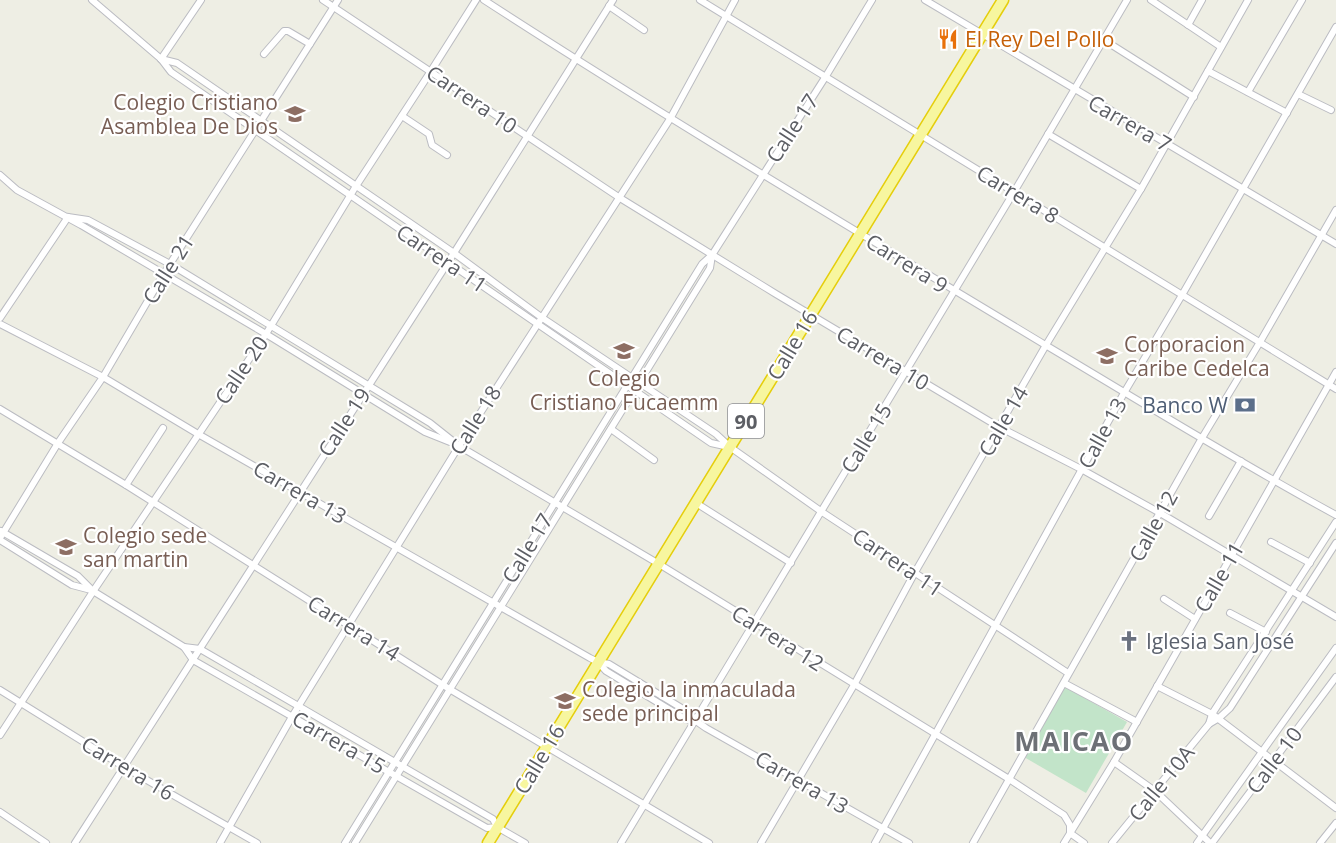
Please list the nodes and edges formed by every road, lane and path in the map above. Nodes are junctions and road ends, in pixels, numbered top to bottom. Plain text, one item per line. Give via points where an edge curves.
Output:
1 (92, 0) edge
2 (201, 0) edge
3 (323, 0) edge
4 (338, 0) edge
5 (476, 0) edge
6 (484, 0) edge
7 (700, 0) edge
8 (735, 0) edge
9 (872, 0) edge
10 (925, 0) edge
11 (1003, 0) edge
12 (1127, 0) edge
13 (1151, 0) edge
14 (1202, 0) edge
15 (1248, 0) edge
16 (1302, 0) edge
17 (611, 3) edge
18 (334, 7) junction
19 (727, 16) junction
20 (1188, 25) junction
21 (1336, 27) edge
22 (644, 30) dead end
23 (982, 34) junction
24 (1104, 40) junction
25 (310, 44) junction
26 (1221, 47) junction
27 (264, 54) dead end
28 (161, 59) junction
29 (576, 59) junction
30 (1208, 70) junction
31 (431, 71) junction
32 (826, 76) junction
33 (1075, 90) junction
34 (1248, 92) junction
35 (1298, 94) junction
36 (1194, 97) junction
37 (1331, 110) dead end
38 (1287, 113) junction
39 (402, 116) junction
40 (670, 118) junction
41 (261, 121) junction
42 (255, 130) junction
43 (1048, 134) junction
44 (921, 135) junction
45 (528, 137) junction
46 (1167, 144) junction
47 (447, 155) dead end
48 (762, 174) junction
49 (0, 175) edge
50 (356, 186) junction
51 (1141, 189) junction
52 (1243, 189) junction
53 (1014, 192) junction
54 (350, 195) junction
55 (620, 198) junction
56 (1336, 210) edge
57 (68, 217) junction
58 (860, 234) junction
59 (1322, 235) junction
60 (1336, 243) edge
61 (1107, 248) junction
62 (454, 253) junction
63 (712, 255) junction
64 (448, 262) junction
65 (170, 264) junction
66 (164, 275) junction
67 (954, 292) junction
68 (1182, 295) junction
69 (811, 314) junction
70 (0, 318) edge
71 (539, 320) junction
72 (0, 324) edge
73 (270, 326) junction
74 (266, 334) junction
75 (1260, 342) junction
76 (1046, 345) junction
77 (905, 372) junction
78 (1336, 372) edge
79 (103, 377) junction
80 (629, 381) junction
81 (1328, 384) junction
82 (368, 385) junction
83 (637, 386) junction
84 (1336, 389) edge
85 (1124, 393) junction
86 (362, 394) junction
87 (0, 409) edge
88 (999, 427) junction
89 (163, 428) dead end
90 (610, 429) junction
91 (198, 434) junction
92 (1202, 438) junction
93 (58, 443) junction
94 (459, 446) junction
95 (730, 447) junction
96 (654, 460) dead end
97 (1241, 461) junction
98 (1081, 469) junction
99 (1273, 481) junction
100 (126, 485) junction
101 (299, 492) junction
102 (696, 502) junction
103 (153, 503) junction
104 (554, 503) junction
105 (562, 508) junction
106 (822, 512) junction
107 (1160, 513) junction
108 (1336, 515) edge
109 (1209, 516) dead end
110 (1336, 522) edge
111 (1, 536) edge
112 (1271, 542) dead end
113 (1336, 543) edge
114 (397, 547) junction
115 (1233, 557) junction
116 (791, 563) junction
117 (1310, 563) junction
118 (659, 564) junction
119 (254, 565) junction
120 (914, 574) junction
121 (1292, 590) junction
122 (93, 591) junction
123 (1302, 596) junction
124 (1164, 599) dead end
125 (494, 602) junction
126 (502, 607) junction
127 (1230, 613) dead end
128 (1336, 616) edge
129 (1195, 619) junction
130 (753, 622) junction
131 (349, 625) junction
132 (996, 627) junction
133 (1266, 632) junction
134 (184, 647) junction
135 (1336, 648) edge
136 (200, 649) junction
137 (193, 660) junction
138 (598, 662) junction
139 (1068, 674) junction
140 (1336, 677) edge
141 (1064, 683) junction
142 (443, 685) junction
143 (854, 685) junction
144 (1157, 686) junction
145 (0, 690) edge
146 (451, 690) junction
147 (21, 703) junction
148 (299, 706) junction
149 (1212, 714) junction
150 (293, 715) junction
151 (1219, 718) junction
152 (696, 721) junction
153 (1137, 722) junction
154 (1209, 724) junction
155 (935, 733) junction
156 (0, 735) edge
157 (547, 746) junction
158 (1262, 751) junction
159 (395, 761) junction
160 (1275, 761) junction
161 (1114, 762) junction
162 (403, 765) junction
163 (124, 767) junction
164 (389, 771) junction
165 (397, 775) junction
166 (799, 779) junction
167 (1009, 779) junction
168 (1155, 791) junction
169 (644, 804) junction
170 (1336, 808) edge
171 (0, 812) edge
172 (1336, 823) edge
173 (229, 827) junction
174 (497, 827) junction
175 (884, 828) junction
176 (1070, 833) junction
177 (1202, 835) junction
178 (46, 843) edge
179 (75, 843) edge
180 (220, 843) edge
181 (257, 843) edge
182 (345, 843) edge
183 (355, 843) edge
184 (488, 843) edge
185 (525, 843) edge
186 (621, 843) edge
187 (709, 843) edge
188 (761, 843) edge
189 (875, 843) edge
190 (909, 843) edge
191 (972, 843) edge
192 (1064, 843) edge
193 (1084, 843) edge
194 (1112, 843) edge
195 (1197, 843) edge
196 (1211, 843) edge
197 (1320, 843) edge

1 - 28 street, Carrera 11
2 - 28 street
3 - 18 street, Carrera 10
4 - 18 street, Calle 21
5 - 31 street, Calle 20
6 - 29 street, Carrera 9
7 - 19 street, Carrera 8
8 - 19 street, Calle 18
9 - 32 street, Calle 17
10 - 23 street, Carrera 7
11 - 23 highway, Calle 16 / 90
12 - 24 street, Calle 15
13 - 20 street
14 - 20 street
15 - 26 street, Calle 14
16 - 34 street
17 - 22 street
17 - 29 street, Calle 19
18 - 25 street, Calle 21
18 - 31 street, Carrera 10
19 - 32 street, Carrera 8
19 - 40 street, Calle 18
20 - 26 street
21 - 35 street, Calle 13
23 - 33 street, Carrera 7
23 - 44 highway, Calle 16 / 90
24 - 33 street, Calle 15
24 - 36 street
25 - 27 street via 284,31
25 - 41 street, Calle 21
26 - 30 street, Calle 14
28 - 41 street, Carrera 11 via 177,63
28 - 42 street, Carrera 11 via 171,72
29 - 40 street, Carrera 9
29 - 45 street, Calle 19
30 - 34 street
30 - 36 street, Calle 14
31 - 39 street, Calle 20
31 - 45 street, Carrera 10
32 - 44 street, Carrera 8
32 - 48 street, Calle 17
33 - 43 street, Calle 15
33 - 46 street, Carrera 7
34 - 38 street
35 - 37 street
35 - 38 street, Calle 13
36 - 46 street, Calle 14
38 - 52 street, Calle 13
39 - 47 street via 429,134 432,145
39 - 50 street, Calle 20
40 - 48 street, Carrera 9
40 - 55 street, Calle 18
41 - 42 street, Calle 21
41 - 50 street, Carrera 11
42 - 54 street, Carrera 11
42 - 65 street, Calle 21
43 - 51 street
43 - 53 street, Calle 15
44 - 53 street, Carrera 8
44 - 58 highway, Calle 16 / 90
45 - 55 street, Carrera 10
45 - 62 street, Calle 19
46 - 51 street, Calle 14
46 - 52 street, Carrera 7
48 - 58 street, Carrera 9
48 - 63 street, Calle 17
49 - 57 street, Carrera 12 via 17,190
50 - 54 street, Calle 20
50 - 62 street, Carrera 11
51 - 61 street, Calle 14
52 - 59 street, Carrera 7
52 - 68 street, Calle 13
53 - 61 street, Carrera 8
53 - 67 street, Calle 15
54 - 64 street, Carrera 11
54 - 73 street, Calle 20
55 - 63 street, Carrera 10
55 - 71 street, Calle 18
56 - 59 street, Calle 12
57 - 65 street, Carrera 12 via 88,220
57 - 66 street, Carrera 12
57 - 70 street
58 - 67 street, Carrera 9
58 - 69 highway, Calle 16 / 90
59 - 60 street, Carrera 7
59 - 75 street, Calle 12
61 - 68 street, Carrera 8
61 - 76 street, Calle 14
62 - 64 street, Calle 19
62 - 71 street, Carrera 11
63 - 69 street, Carrera 10
63 - 80 street, Calle 17 via 702,264
63 - 83 street, Calle 17 via 710,268
64 - 71 street, Carrera 11
64 - 82 street, Calle 19
65 - 66 street, Calle 21
65 - 73 street, Carrera 12
66 - 74 street, Carrera 12
66 - 79 street, Calle 21
67 - 76 street, Carrera 9
67 - 77 street, Calle 15
68 - 75 street, Carrera 8
68 - 85 street, Calle 13
69 - 77 street, Carrera 10
69 - 95 highway, Calle 16 / 90
71 - 80 street, Carrera 11
71 - 94 street, Calle 18
72 - 79 street, Carrera 13
73 - 74 street, Calle 20
73 - 82 street, Carrera 12
74 - 86 street, Carrera 12
74 - 91 street, Calle 20
75 - 81 street, Carrera 8
75 - 92 street, Calle 12
76 - 85 street, Carrera 9
76 - 88 street, Calle 14
77 - 88 street, Carrera 10
77 - 106 street, Calle 15
78 - 81 street, Calle 11
79 - 91 street, Carrera 13
79 - 93 street, Calle 21
80 - 83 street, Carrera 11
80 - 104 street, Calle 17
81 - 84 street, Carrera 8
81 - 99 street, Calle 11
82 - 86 street, Calle 19
82 - 94 street, Carrera 12
83 - 90 street, Calle 17
83 - 95 street, Carrera 11 via 716,434
85 - 92 street, Carrera 9
85 - 98 street, Calle 13
86 - 94 street, Carrera 12 via 425,432
86 - 101 street, Calle 19
87 - 93 street, Carrera 14
88 - 98 street, Carrera 10
88 - 120 street, Calle 14
89 - 100 street
90 - 96 street
90 - 105 street, Calle 17
91 - 101 street, Carrera 13
91 - 103 street, Calle 20
92 - 97 street, Carrera 9
92 - 107 street, Calle 12
93 - 100 street, Carrera 14
93 - 111 street, Calle 21
94 - 104 street, Carrera 12
94 - 114 street, Calle 18
95 - 102 highway, Calle 16 / 90
95 - 106 street, Carrera 11
97 - 99 street, Carrera 9
97 - 109 street
98 - 107 street, Carrera 10
98 - 132 street, Calle 13
99 - 108 street, Carrera 9
99 - 115 street, Calle 11
100 - 103 street, Carrera 14
101 - 114 street, Carrera 13
101 - 119 street, Calle 19
102 - 116 street
102 - 118 highway, Calle 16 / 90
103 - 119 street, Carrera 14
103 - 122 street, Calle 20
104 - 105 street, Carrera 12
104 - 125 street, Calle 17
105 - 118 street, Carrera 12
105 - 126 street, Calle 17
106 - 116 street, Calle 15
106 - 120 street, Carrera 11
107 - 115 street, Carrera 10
107 - 139 street, Calle 12
110 - 117 street, Calle 10A
111 - 122 street, Carrera 15 via 78,576
111 - 122 street, Carrera 15 via 72,585
112 - 117 street
113 - 123 street, Calle 10A
114 - 125 street, Carrera 13
114 - 131 street, Calle 18
115 - 121 street, Carrera 10
115 - 129 street, Calle 11
116 - 130 street, Calle 15
117 - 121 street, Calle 10A
118 - 130 street, Carrera 12
118 - 138 highway, Calle 16 / 90
119 - 131 street, Carrera 14
119 - 136 street, Calle 19
120 - 132 street, Carrera 11
120 - 143 street, Calle 14
121 - 123 street, Carrera 10
121 - 133 street, Calle 10A
122 - 134 street, Carrera 15
122 - 147 street, Calle 20
123 - 128 street, Carrera 10
123 - 151 street, Calle 10A via 1230,708
124 - 129 street
125 - 126 street, Carrera 13
125 - 142 street, Calle 17
126 - 138 street, Carrera 13
126 - 146 street, Calle 17
127 - 133 street
129 - 144 street, Calle 11
130 - 143 street, Carrera 12
130 - 152 street, Calle 15
131 - 142 street, Carrera 14
131 - 148 street, Calle 18
132 - 139 street, Carrera 11
132 - 155 street, Calle 13
133 - 149 street, Calle 10A
134 - 136 street, Carrera 15
134 - 137 street, Carrera 15
135 - 158 street
136 - 137 street, Calle 19
136 - 148 street, Carrera 15
137 - 150 street, Carrera 15
137 - 163 street, Calle 19
138 - 152 street, Carrera 13 via 606,671 684,719
138 - 157 highway, Calle 16 / 90
139 - 141 street, Calle 12
140 - 160 street, Calle 10
141 - 153 street
141 - 167 street, Calle 12
142 - 146 street, Carrera 14
142 - 159 street, Calle 17
143 - 155 street, Carrera 12
143 - 166 street, Calle 14
144 - 149 street
144 - 153 street, Calle 11
145 - 147 street, Carrera 16
146 - 157 street, Carrera 14
146 - 162 street, Calle 17
147 - 156 street, Calle 20
147 - 163 street, Carrera 16
148 - 150 street, Calle 18
148 - 159 street, Carrera 15
149 - 151 street
149 - 154 street, Calle 10A
150 - 164 street, Carrera 15
150 - 173 street, Calle 18
151 - 154 street, Calle 10A
151 - 158 street
152 - 166 street, Carrera 13
152 - 169 street, Calle 15
153 - 161 street, Calle 11
154 - 168 street, Calle 10A
155 - 167 street, Carrera 12
155 - 175 street, Calle 13
157 - 169 street, Carrera 14
157 - 174 highway, Calle 16 / 90
158 - 160 street
158 - 177 street
159 - 162 street, Carrera 15
159 - 164 street, Calle 17
160 - 170 street
160 - 196 street, Calle 10
161 - 168 street
161 - 176 street, Calle 11
162 - 165 street, Calle 17
162 - 174 street, Carrera 15 via 493,819
163 - 173 street, Carrera 16
163 - 179 street, Calle 19
164 - 165 street, Carrera 15
164 - 182 street, Calle 17
165 - 174 street, Carrera 15 via 487,828
165 - 183 street, Calle 17
166 - 175 street, Carrera 13
166 - 188 street, Calle 14
167 - 176 street, Carrera 12 via 1064,815
167 - 191 street, Calle 12
168 - 177 street
168 - 194 street, Calle 10A
169 - 186 street, Calle 15
169 - 187 street, Carrera 14
171 - 178 street
172 - 197 street
173 - 180 street, Calle 18
173 - 181 street, Carrera 16
174 - 184 highway, Calle 16 / 90
174 - 185 street, Carrera 15
175 - 189 street, Calle 13
175 - 190 street, Carrera 13
176 - 192 street, Calle 11
176 - 193 street, Carrera 12
177 - 195 street
177 - 196 street

